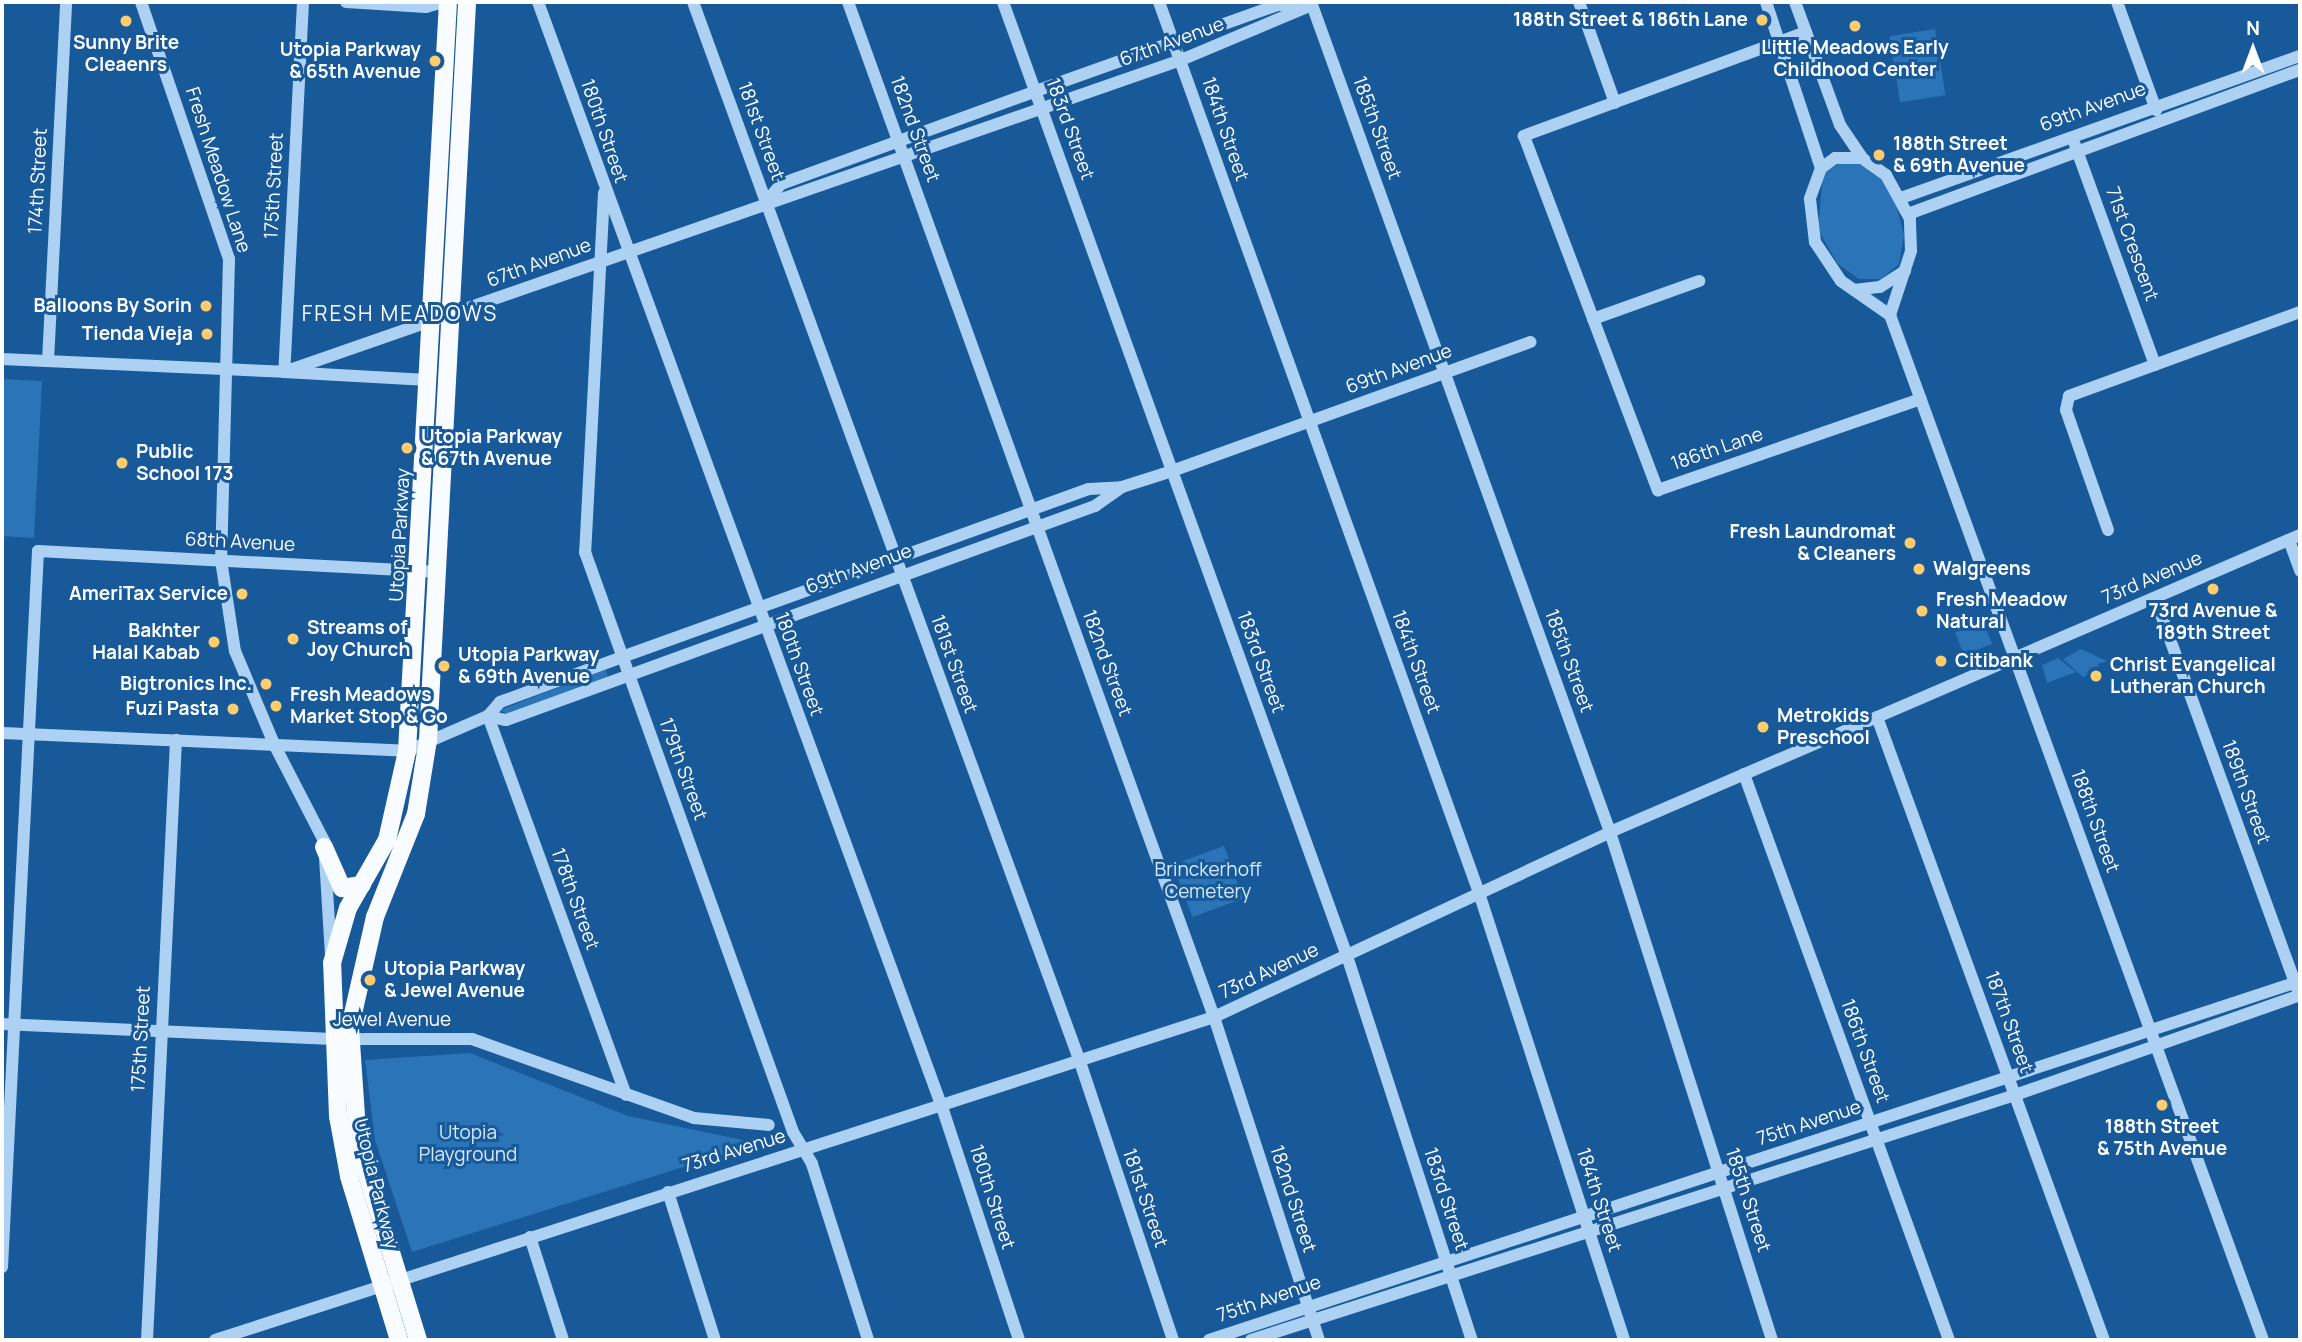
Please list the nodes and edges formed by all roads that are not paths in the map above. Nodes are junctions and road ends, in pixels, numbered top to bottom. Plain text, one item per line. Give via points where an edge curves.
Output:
1 (66, 2) edge
2 (141, 2) edge
3 (303, 2) edge
4 (345, 2) edge
5 (446, 2) edge
6 (467, 2) edge
7 (538, 2) edge
8 (694, 2) edge
9 (848, 2) edge
10 (1003, 2) edge
11 (1159, 2) edge
12 (1578, 2) edge
13 (1766, 2) edge
14 (1796, 2) edge
15 (2117, 2) edge
16 (1312, 4) edge
17 (1807, 32) junction
18 (1781, 42) junction
19 (1175, 44) junction
20 (2300, 57) edge
21 (1181, 60) junction
22 (2300, 70) edge
23 (1036, 91) junction
24 (1615, 103) junction
25 (2154, 105) junction
26 (1042, 107) junction
27 (2160, 120) junction
28 (2071, 135) junction
29 (899, 142) junction
30 (2078, 152) junction
31 (905, 158) junction
32 (1862, 158) junction
33 (1821, 168) junction
34 (604, 189) junction
35 (1901, 198) junction
36 (766, 202) junction
37 (1908, 214) junction
38 (628, 251) junction
39 (599, 262) junction
40 (1905, 271) junction
41 (1699, 281) dead end
42 (1853, 290) junction
43 (2300, 312) edge
44 (451, 315) junction
45 (1890, 315) junction
46 (1593, 319) junction
47 (432, 322) junction
48 (1531, 342) dead end
49 (2, 359) edge
50 (48, 361) junction
51 (2155, 366) junction
52 (225, 370) junction
53 (284, 372) junction
54 (1445, 372) junction
55 (428, 380) junction
56 (1921, 399) junction
57 (1308, 422) junction
58 (1172, 471) junction
59 (1122, 487) junction
60 (1032, 511) junction
61 (1038, 526) junction
62 (2108, 530) dead end
63 (963, 536) junction
64 (2295, 538) edge
65 (968, 551) junction
66 (221, 560) junction
67 (895, 561) junction
68 (419, 571) junction
69 (2300, 571) edge
70 (439, 572) junction
71 (900, 575) junction
72 (827, 583) junction
73 (2155, 598) junction
74 (833, 599) junction
75 (758, 608) junction
76 (764, 625) junction
77 (692, 632) junction
78 (698, 648) junction
79 (622, 657) junction
80 (2014, 657) junction
81 (628, 673) junction
82 (488, 716) junction
83 (1878, 717) junction
84 (2, 733) edge
85 (29, 735) junction
86 (176, 740) junction
87 (428, 740) junction
88 (275, 746) junction
89 (407, 751) junction
90 (1744, 774) junction
91 (1610, 832) junction
92 (324, 847) junction
93 (362, 886) junction
94 (1479, 893) junction
95 (1347, 956) junction
96 (332, 963) junction
97 (2299, 991) edge
98 (1214, 1017) junction
99 (8, 1024) edge
100 (160, 1032) junction
101 (2153, 1033) junction
102 (342, 1039) junction
103 (2158, 1046) junction
104 (1080, 1062) junction
105 (2009, 1079) junction
106 (626, 1095) junction
107 (2015, 1095) junction
108 (942, 1107) junction
109 (1871, 1122) junction
110 (769, 1125) dead end
111 (1877, 1139) junction
112 (803, 1149) junction
113 (1719, 1173) junction
114 (1723, 1186) junction
115 (668, 1192) junction
116 (1584, 1214) junction
117 (1589, 1231) junction
118 (530, 1237) junction
119 (1446, 1261) junction
120 (2, 1267) edge
121 (1450, 1275) junction
122 (389, 1282) junction
123 (1308, 1304) junction
124 (1312, 1318) junction
125 (147, 1340) edge
126 (215, 1340) edge
127 (399, 1340) edge
128 (418, 1340) edge
129 (563, 1340) edge
130 (715, 1340) edge
131 (868, 1340) edge
132 (1019, 1340) edge
133 (1173, 1340) edge
134 (1209, 1340) edge
135 (1251, 1340) edge
136 (1319, 1340) edge
137 (1472, 1340) edge
138 (1624, 1340) edge
139 (1772, 1340) edge
140 (1949, 1340) edge
141 (2104, 1340) edge
142 (2263, 1340) edge

1 - 50 street, 174th Street
2 - 52 street, Fresh Meadow Lane via 229,259
3 - 53 street, 175th Street
4 - 5 street via 426,7
5 - 47 main road, Utopia Parkway
6 - 44 main road, Utopia Parkway
7 - 34 street, 180th Street
8 - 36 street, 181st Street
9 - 29 street, 182nd Street
10 - 23 street, 183rd Street
11 - 19 street, 184th Street
12 - 24 street
13 - 18 street
14 - 17 street
15 - 25 street
16 - 19 street, 67th Avenue via 1278,5
16 - 21 street, 67th Avenue
16 - 54 street, 185th Street
17 - 18 street, 186th Lane
17 - 32 street via 1840,125
18 - 24 street, 186th Lane
18 - 33 street
19 - 21 street, 184th Street
19 - 23 street, 67th Avenue
20 - 25 street, 69th Avenue
21 - 26 street, 67th Avenue
21 - 57 street, 184th Street
22 - 27 street, 69th Avenue
23 - 26 street, 183rd Street
23 - 29 street, 67th Avenue
24 - 46 street, 186th Lane via 1524,136
25 - 27 street
25 - 28 street, 69th Avenue
26 - 31 street, 67th Avenue
26 - 58 street, 183rd Street
27 - 30 street, 69th Avenue
28 - 30 street, 71st Crescent
28 - 35 street, 69th Avenue
29 - 31 street, 182nd Street
29 - 36 street, 67th Avenue via 781,184
30 - 37 street, 69th Avenue
30 - 51 street, 71st Crescent
31 - 36 street, 67th Avenue via 784,201
31 - 60 street, 182nd Street
32 - 33 street via 1835,158
32 - 35 street via 1886,175
33 - 42 street via 1810,200 1815,242 1833,273
34 - 38 street, 180th Street
34 - 39 street, 179th Street
35 - 37 street
36 - 38 street, 67th Avenue
36 - 67 street, 181st Street
37 - 40 street via 1912,235
38 - 39 street, 67th Avenue
38 - 75 street, 180th Street
39 - 44 street, 67th Avenue
39 - 79 street, 179th Street via 585,552
40 - 42 street via 1880,287
40 - 45 street
41 - 46 street
42 - 45 street
43 - 51 street
44 - 47 street, 67th Avenue
44 - 70 main road, Utopia Parkway
45 - 56 street, 188th Street
46 - 56 street, 186th Lane via 1658,490
47 - 53 street, 67th Avenue
47 - 55 main road, Utopia Parkway
48 - 54 street, 69th Avenue
49 - 50 street, 67th Avenue
50 - 52 street, 67th Avenue
51 - 62 street via 2068,396 2066,410
52 - 53 street, 67th Avenue
52 - 66 street, Fresh Meadow Lane
53 - 55 street, 67th Avenue
54 - 57 street, 69th Avenue
54 - 91 street, 185th Street
55 - 68 main road, Utopia Parkway
56 - 80 street, 188th Street
57 - 58 street, 69th Avenue
57 - 94 street, 184th Street
58 - 59 street, 69th Avenue
58 - 95 street, 183rd Street
59 - 60 street, 69th Avenue via 1089,489
59 - 61 street, 69th Avenue via 1095,506
60 - 61 street, 182nd Street
60 - 63 street, 69th Avenue
61 - 65 street, 69th Avenue
61 - 98 street, 182nd Street
63 - 65 street
63 - 67 street, 69th Avenue
64 - 69 street
64 - 73 street, 73rd Avenue
65 - 71 street, 69th Avenue
66 - 68 street, 68th Avenue
66 - 85 street, 68th Avenue via 38,551
66 - 88 street, Fresh Meadow Lane via 235,651
67 - 71 street, 181st Street
67 - 72 street, 69th Avenue
68 - 70 street, 68th Avenue
68 - 89 main road, Utopia Parkway
70 - 87 main road, Utopia Parkway
71 - 74 street, 69th Avenue
71 - 104 street, 181st Street
72 - 74 street
72 - 75 street, 69th Avenue
73 - 80 street, 73rd Avenue
73 - 97 street, 189th Street
74 - 76 street, 69th Avenue
75 - 76 street, 180th Street
75 - 77 street, 69th Avenue
76 - 78 street, 69th Avenue
76 - 108 street, 180th Street
77 - 78 street
77 - 79 street, 69th Avenue
78 - 81 street, 69th Avenue
79 - 81 street, 179th Street
79 - 82 street, 69th Avenue via 500,702
80 - 83 street, 73rd Avenue
80 - 101 street, 188th Street
81 - 82 street, 69th Avenue via 506,720
81 - 112 street, 179th Street
82 - 87 street, 69th Avenue
82 - 106 street, 178th Street
83 - 90 street, 73rd Avenue
83 - 105 street, 187th Street
84 - 85 street, 69th Avenue
85 - 86 street, 69th Avenue
85 - 99 street
86 - 88 street, 69th Avenue
86 - 100 street, 175th Street
87 - 89 street, 69th Avenue
87 - 102 main road, Utopia Parkway via 416,814 374,917
88 - 89 street, 69th Avenue
88 - 92 street, Fresh Meadow Lane via 310,804
89 - 93 main road, Utopia Parkway via 397,813
90 - 91 street, 73rd Avenue
90 - 109 street, 186th Street
91 - 94 street, 73rd Avenue
91 - 113 street, 185th Street
92 - 93 main road via 342,888
92 - 96 street, Fresh Meadow Lane
93 - 96 main road, Utopia Parkway via 348,908
94 - 95 street, 73rd Avenue
94 - 116 street, 184th Street
95 - 98 street, 73rd Avenue
95 - 119 street, 183rd Street
96 - 102 main road, Utopia Parkway
97 - 101 street, 75th Avenue
97 - 103 street, 75th Avenue
98 - 104 street, 73rd Avenue
98 - 123 street, 182nd Street
99 - 100 street, Jewel Avenue
99 - 120 street
100 - 102 street, Jewel Avenue
100 - 125 street, 175th Street
101 - 103 street, 188th Street
101 - 105 street, 75th Avenue
102 - 106 street, Jewel Avenue via 472,1039
102 - 122 main road, Utopia Parkway via 340,1128
103 - 107 street, 75th Avenue
103 - 142 street, 188th Street
104 - 108 street, 73rd Avenue
104 - 133 street, 181st Street
105 - 107 street, 187th Street
105 - 109 street, 75th Avenue
106 - 110 street, Jewel Avenue via 694,1118
107 - 111 street, 75th Avenue
107 - 141 street, 187th Street
108 - 112 street, 73rd Avenue
108 - 132 street, 180th Street
109 - 111 street, 186th Street
109 - 113 street, 75th Avenue
111 - 114 street, 75th Avenue
111 - 140 street, 186th Street
112 - 115 street, 73rd Avenue
112 - 131 street, 179th Street
113 - 114 street, 185th Street
113 - 116 street, 75th Avenue
114 - 117 street, 75th Avenue
114 - 139 street, 185th Street
115 - 118 street, 73rd Avenue
115 - 130 street
116 - 117 street, 184th Street
116 - 119 street, 75th Avenue
117 - 121 street, 75th Avenue
117 - 138 street, 184th Street
118 - 122 street, 73rd Avenue
118 - 129 street
119 - 121 street, 183rd Street
119 - 123 street, 75th Avenue
121 - 124 street, 75th Avenue
121 - 137 street, 183rd Street
122 - 126 street, 73rd Avenue
122 - 127 main road, Utopia Parkway
122 - 128 main road, Utopia Parkway
123 - 124 street, 182nd Street
123 - 134 street, 75th Avenue
124 - 135 street, 75th Avenue
124 - 136 street, 182nd Street

